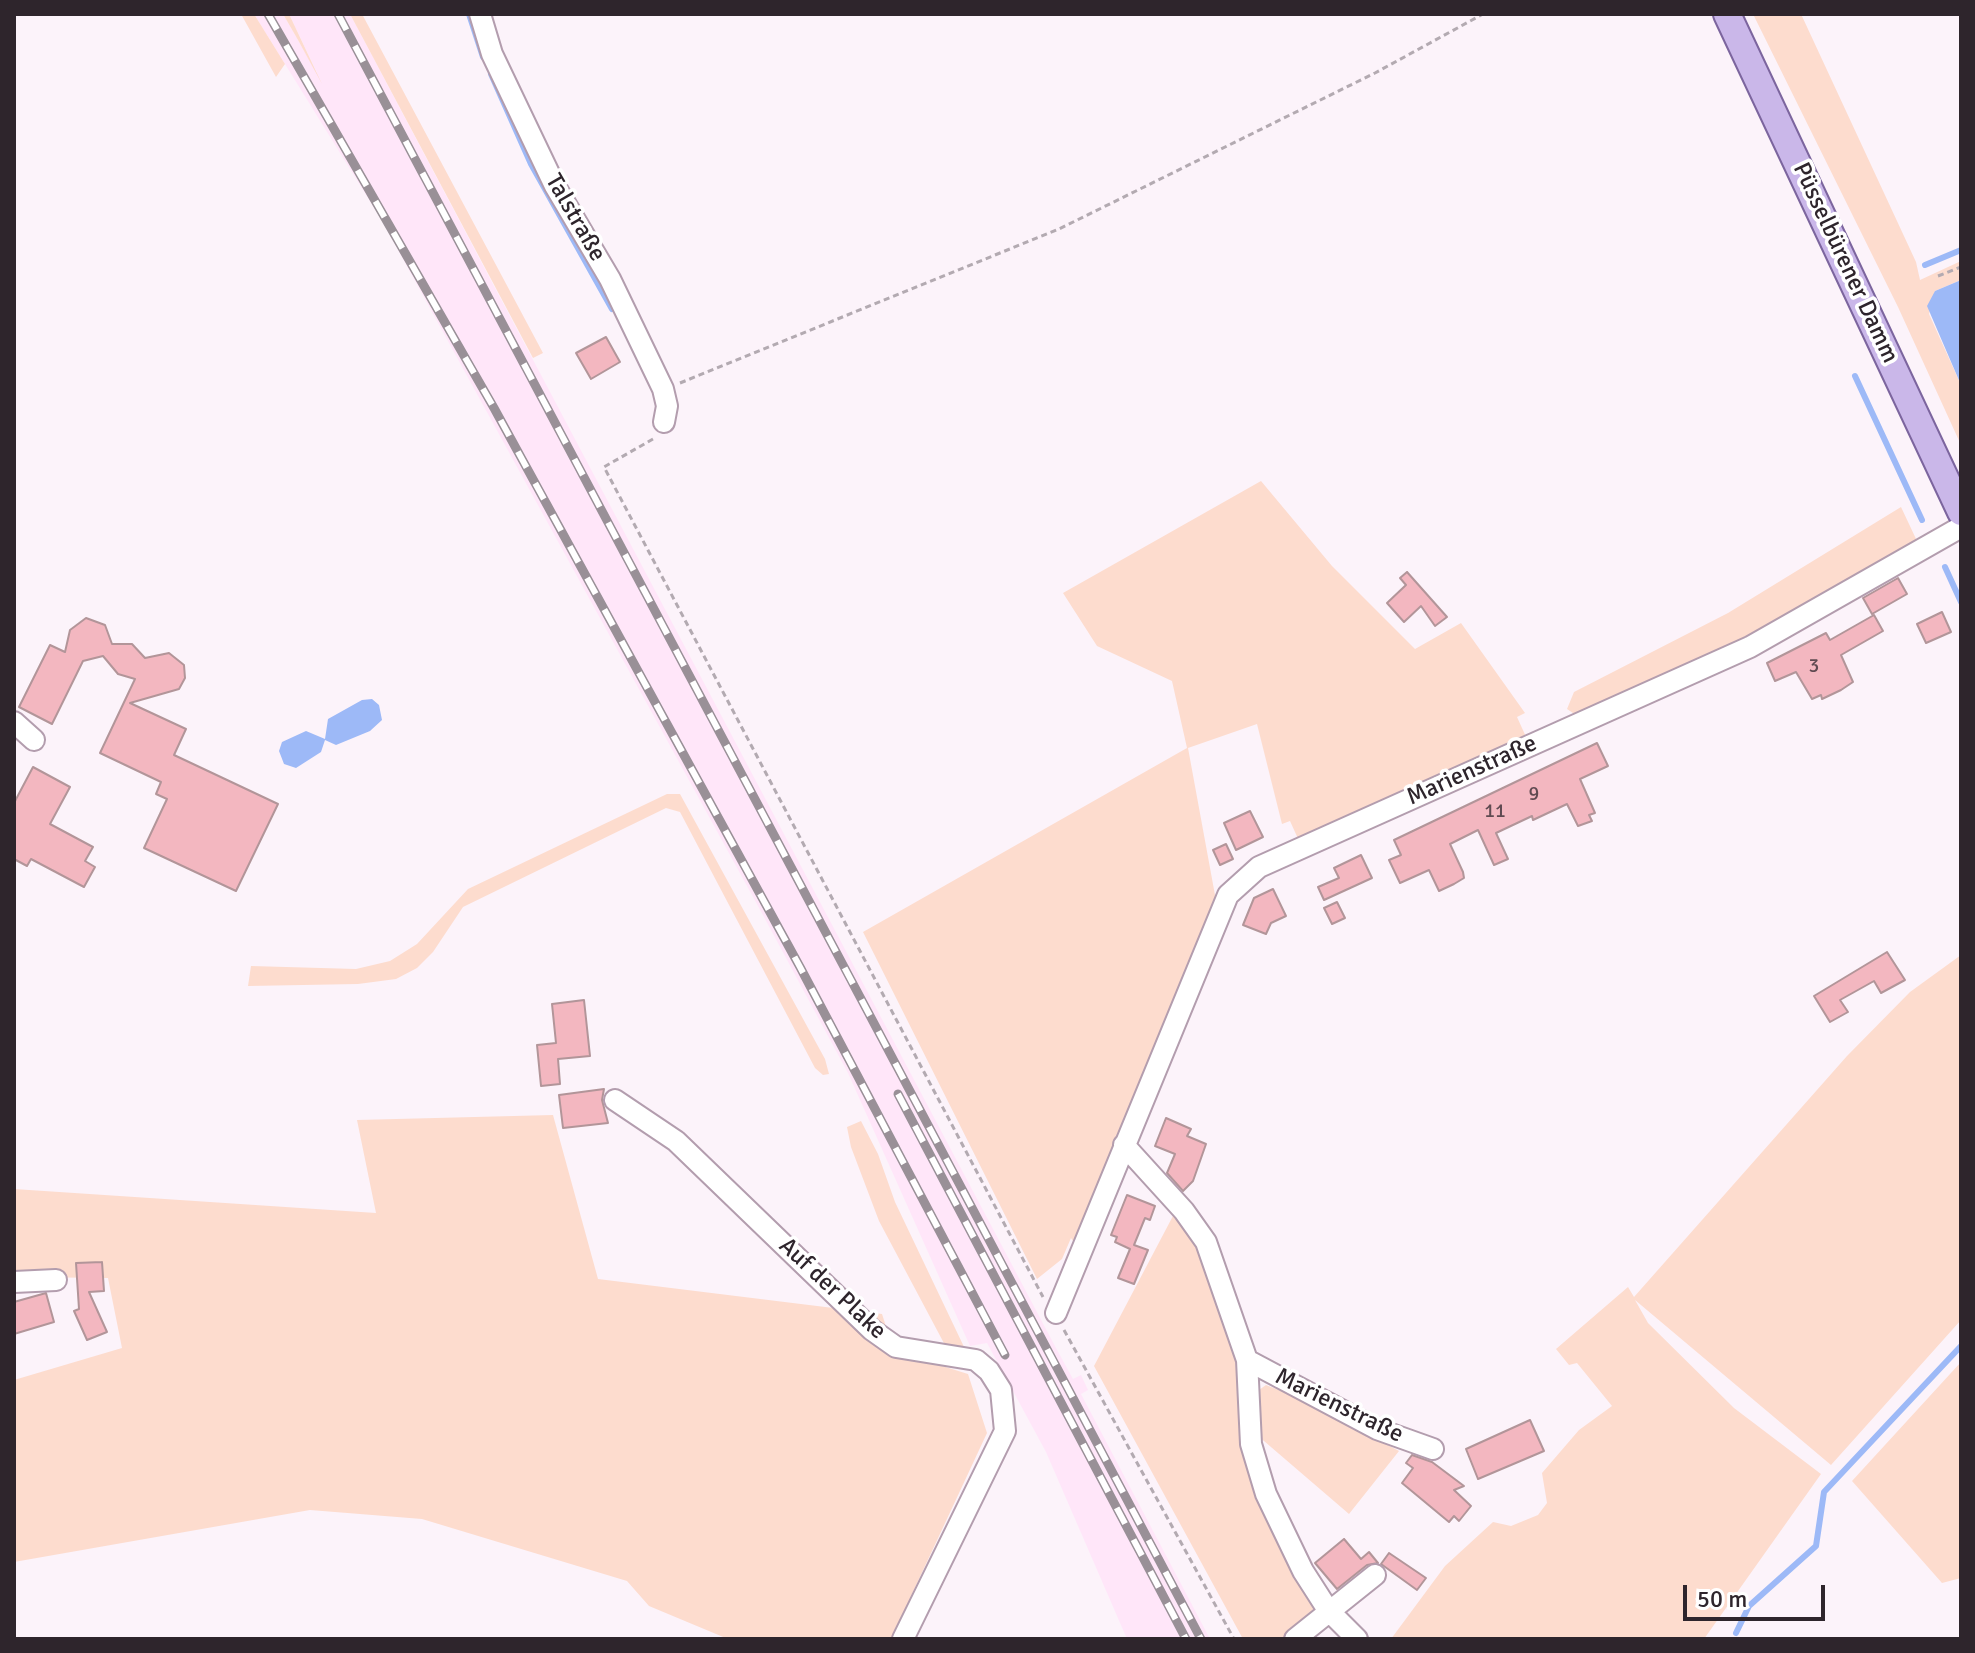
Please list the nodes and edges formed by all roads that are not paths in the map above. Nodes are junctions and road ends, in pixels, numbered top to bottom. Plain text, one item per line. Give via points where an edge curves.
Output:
1 (480, 14) edge
2 (1727, 14) edge
3 (664, 422) road end
4 (1961, 512) edge
5 (1961, 527) edge
6 (14, 722) edge
7 (34, 740) dead end
8 (615, 1100) dead end
9 (1124, 1145) junction
10 (56, 1280) dead end
11 (14, 1282) edge
12 (1056, 1313) road end
13 (1247, 1360) junction
14 (1433, 1449) dead end
15 (1375, 1575) dead end
16 (1328, 1610) junction
17 (903, 1639) edge
18 (1295, 1639) edge
19 (1357, 1639) edge

1 - 3 street, Talstraße via 492,54 555,186 610,279 663,389
2 - 4 main road, Püsselbürener Damm
5 - 9 street, Marienstraße via 1750,647 1259,867 1228,895
6 - 7 street
8 - 17 street, Auf der Plake via 676,1141 872,1330 896,1347 976,1360 1001,1390 1005,1431
9 - 12 street, Marienstraße
9 - 13 street, Marienstraße via 1206,1242
10 - 11 street
13 - 14 street, Marienstraße via 1377,1429
13 - 16 street, Marienstraße via 1251,1444 1266,1494
15 - 16 street
16 - 18 street
16 - 19 street, Marienstraße

